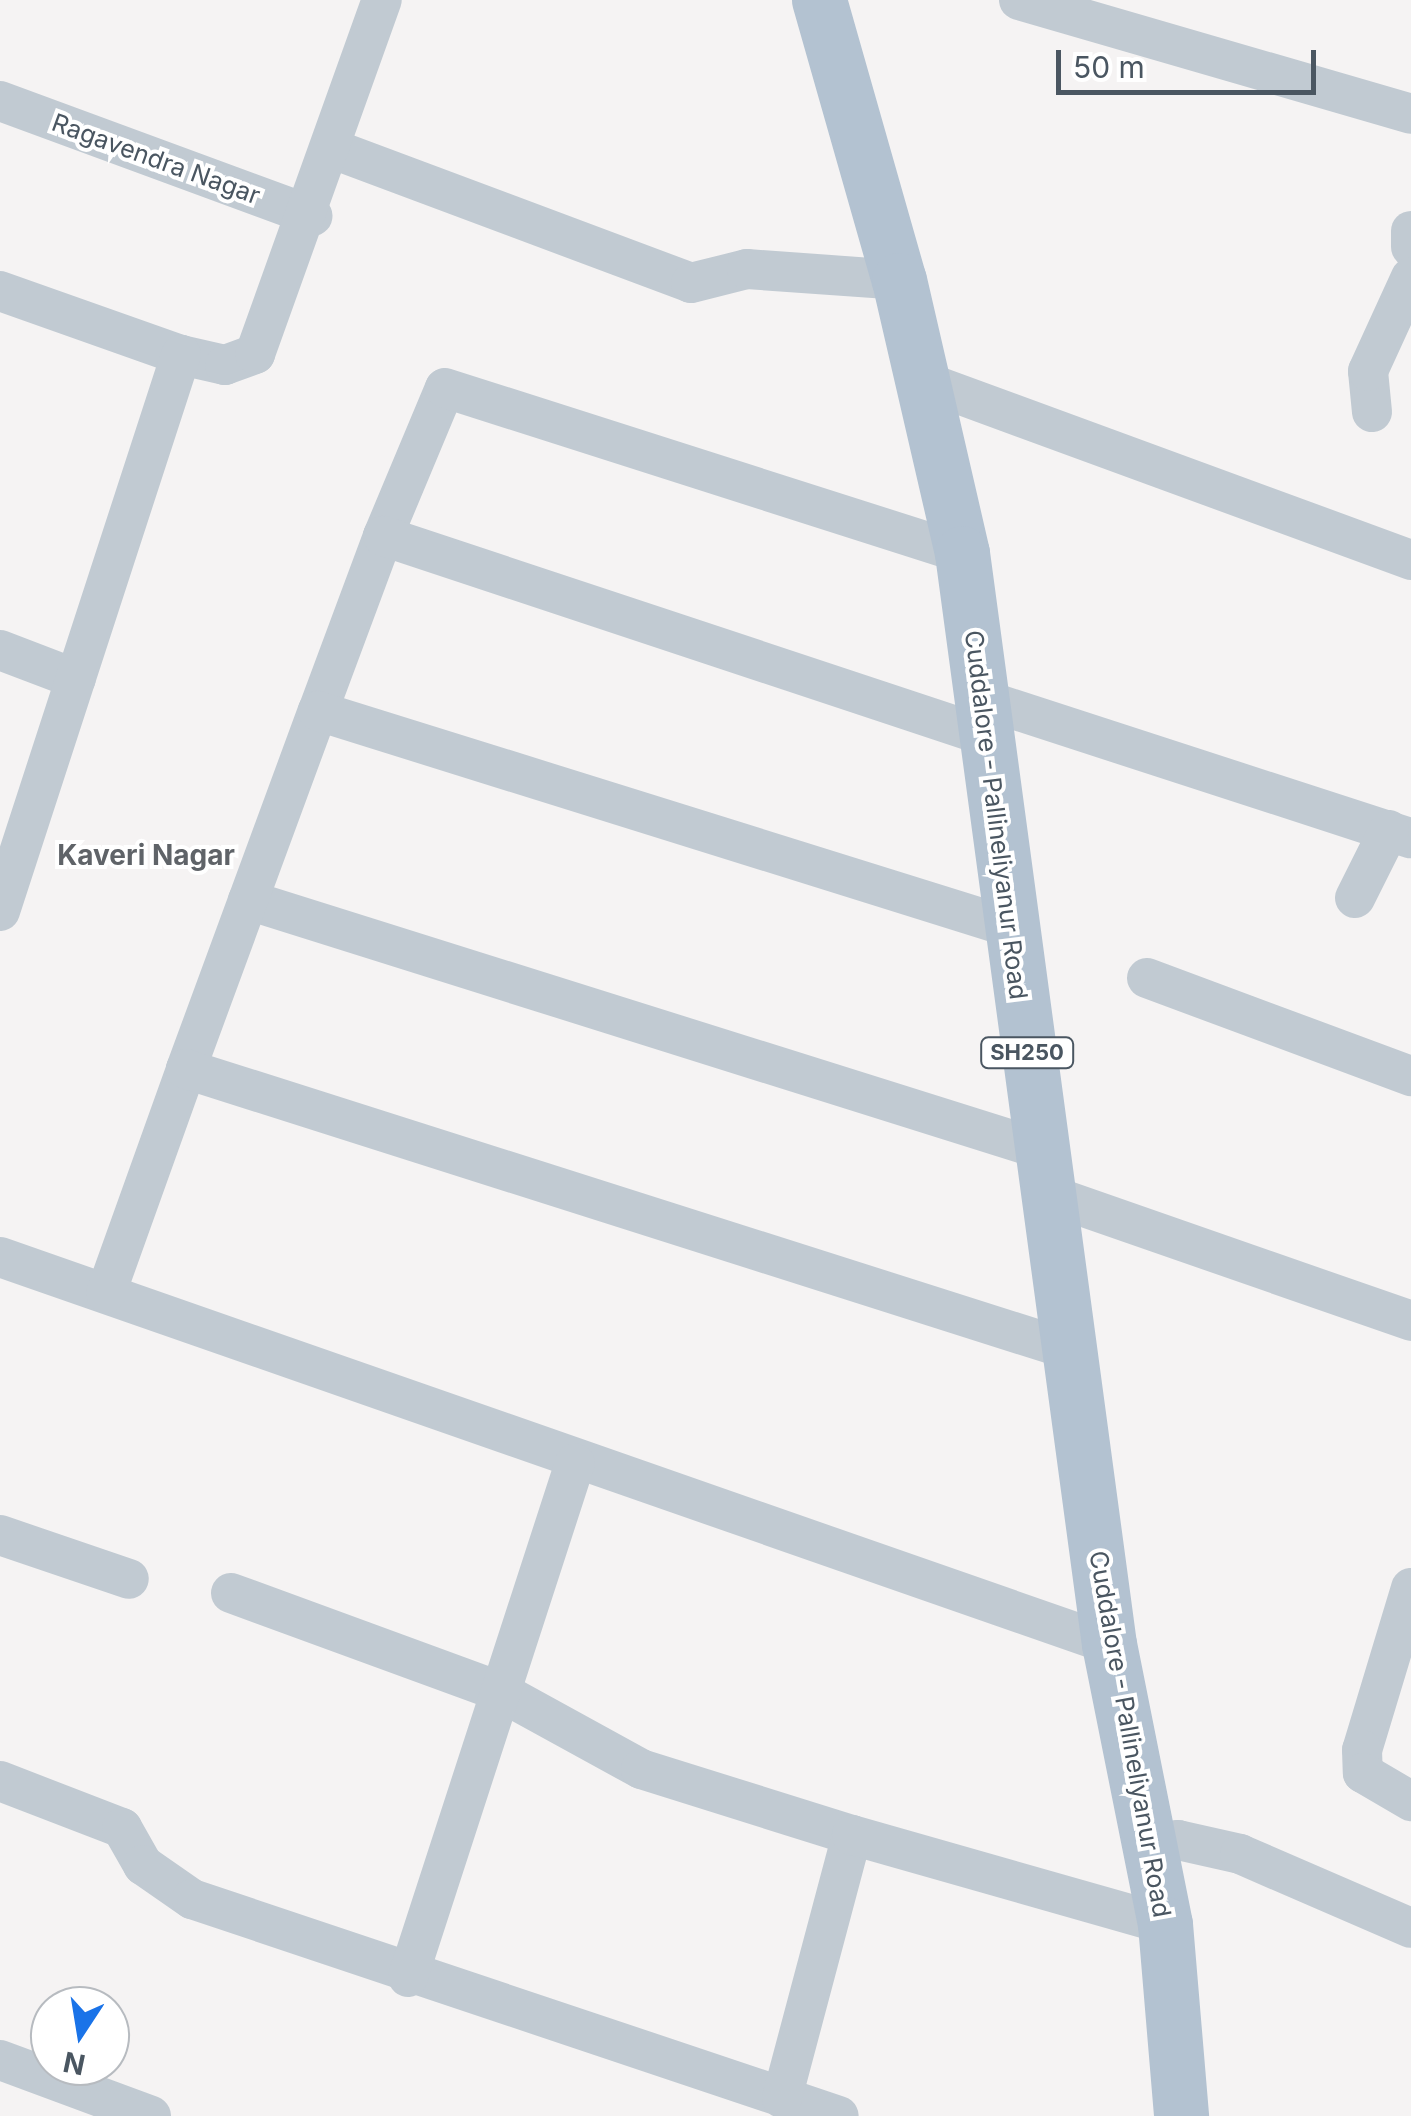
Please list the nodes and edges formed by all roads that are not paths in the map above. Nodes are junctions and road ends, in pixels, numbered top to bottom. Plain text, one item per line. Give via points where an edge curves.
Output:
1 (382, 0) edge
2 (819, 0) edge
3 (1019, 0) edge
4 (0, 101) edge
5 (1411, 114) edge
6 (334, 149) junction
7 (312, 216) junction
8 (1411, 231) edge
9 (1411, 247) edge
10 (1411, 277) edge
11 (899, 280) junction
12 (0, 291) edge
13 (182, 355) junction
14 (922, 382) junction
15 (1372, 412) dead end
16 (383, 536) junction
17 (962, 552) junction
18 (1411, 560) edge
19 (0, 650) edge
20 (76, 679) junction
21 (318, 711) junction
22 (983, 717) junction
23 (1400, 834) edge
24 (1355, 898) dead end
25 (248, 900) junction
26 (0, 911) edge
27 (1010, 927) junction
28 (1147, 978) dead end
29 (186, 1069) junction
30 (1411, 1076) edge
31 (1042, 1171) junction
32 (0, 1256) edge
33 (106, 1293) junction
34 (1411, 1321) edge
35 (1070, 1350) junction
36 (575, 1463) junction
37 (0, 1535) edge
38 (129, 1579) dead end
39 (1411, 1588) edge
40 (231, 1593) dead end
41 (1109, 1644) junction
42 (500, 1692) junction
43 (0, 1781) edge
44 (1411, 1801) edge
45 (852, 1835) junction
46 (1149, 1844) junction
47 (1165, 1924) junction
48 (1411, 1928) edge
49 (408, 1976) junction
50 (0, 2060) edge
51 (782, 2098) junction
52 (151, 2116) edge
53 (838, 2116) edge
54 (1181, 2116) edge

1 - 6 street
2 - 11 main road, Cuddalore - Pallineliyanur Road / SH250
3 - 5 street
4 - 7 street, Ragavendra Nagar
6 - 7 street
6 - 11 street via 690,284 747,269
7 - 13 street via 255,354 224,364
8 - 9 street
10 - 15 street via 1368,370
11 - 14 main road, Cuddalore - Pallineliyanur Road / SH250
12 - 13 street
13 - 20 street
14 - 17 main road, Cuddalore - Pallineliyanur Road / SH250
14 - 18 street
16 - 17 street via 445,388
16 - 21 street
16 - 22 street
17 - 22 main road, Cuddalore - Pallineliyanur Road / SH250
19 - 20 street
20 - 26 street
21 - 25 street
21 - 27 street
22 - 23 street
22 - 27 main road, Cuddalore - Pallineliyanur Road / SH250
23 - 24 street
25 - 29 street
25 - 31 street
27 - 31 main road, Cuddalore - Pallineliyanur Road / SH250
28 - 30 street
29 - 33 street
29 - 35 street
31 - 34 street
31 - 35 main road, Cuddalore - Pallineliyanur Road / SH250
32 - 33 street
33 - 36 street
35 - 41 main road, Cuddalore - Pallineliyanur Road / SH250
36 - 41 street
36 - 42 street
37 - 38 street
39 - 44 street via 1362,1750 1363,1774
40 - 42 street
41 - 46 main road, Cuddalore - Pallineliyanur Road / SH250
42 - 45 street via 641,1768
42 - 49 street
43 - 49 street via 122,1828 143,1865 192,1898
45 - 47 street
45 - 51 street
46 - 47 main road, Cuddalore - Pallineliyanur Road / SH250
46 - 48 street via 1178,1840 1240,1854
47 - 54 main road, Cuddalore - Pallineliyanur Road / SH250
49 - 51 street
50 - 52 street
51 - 53 street

